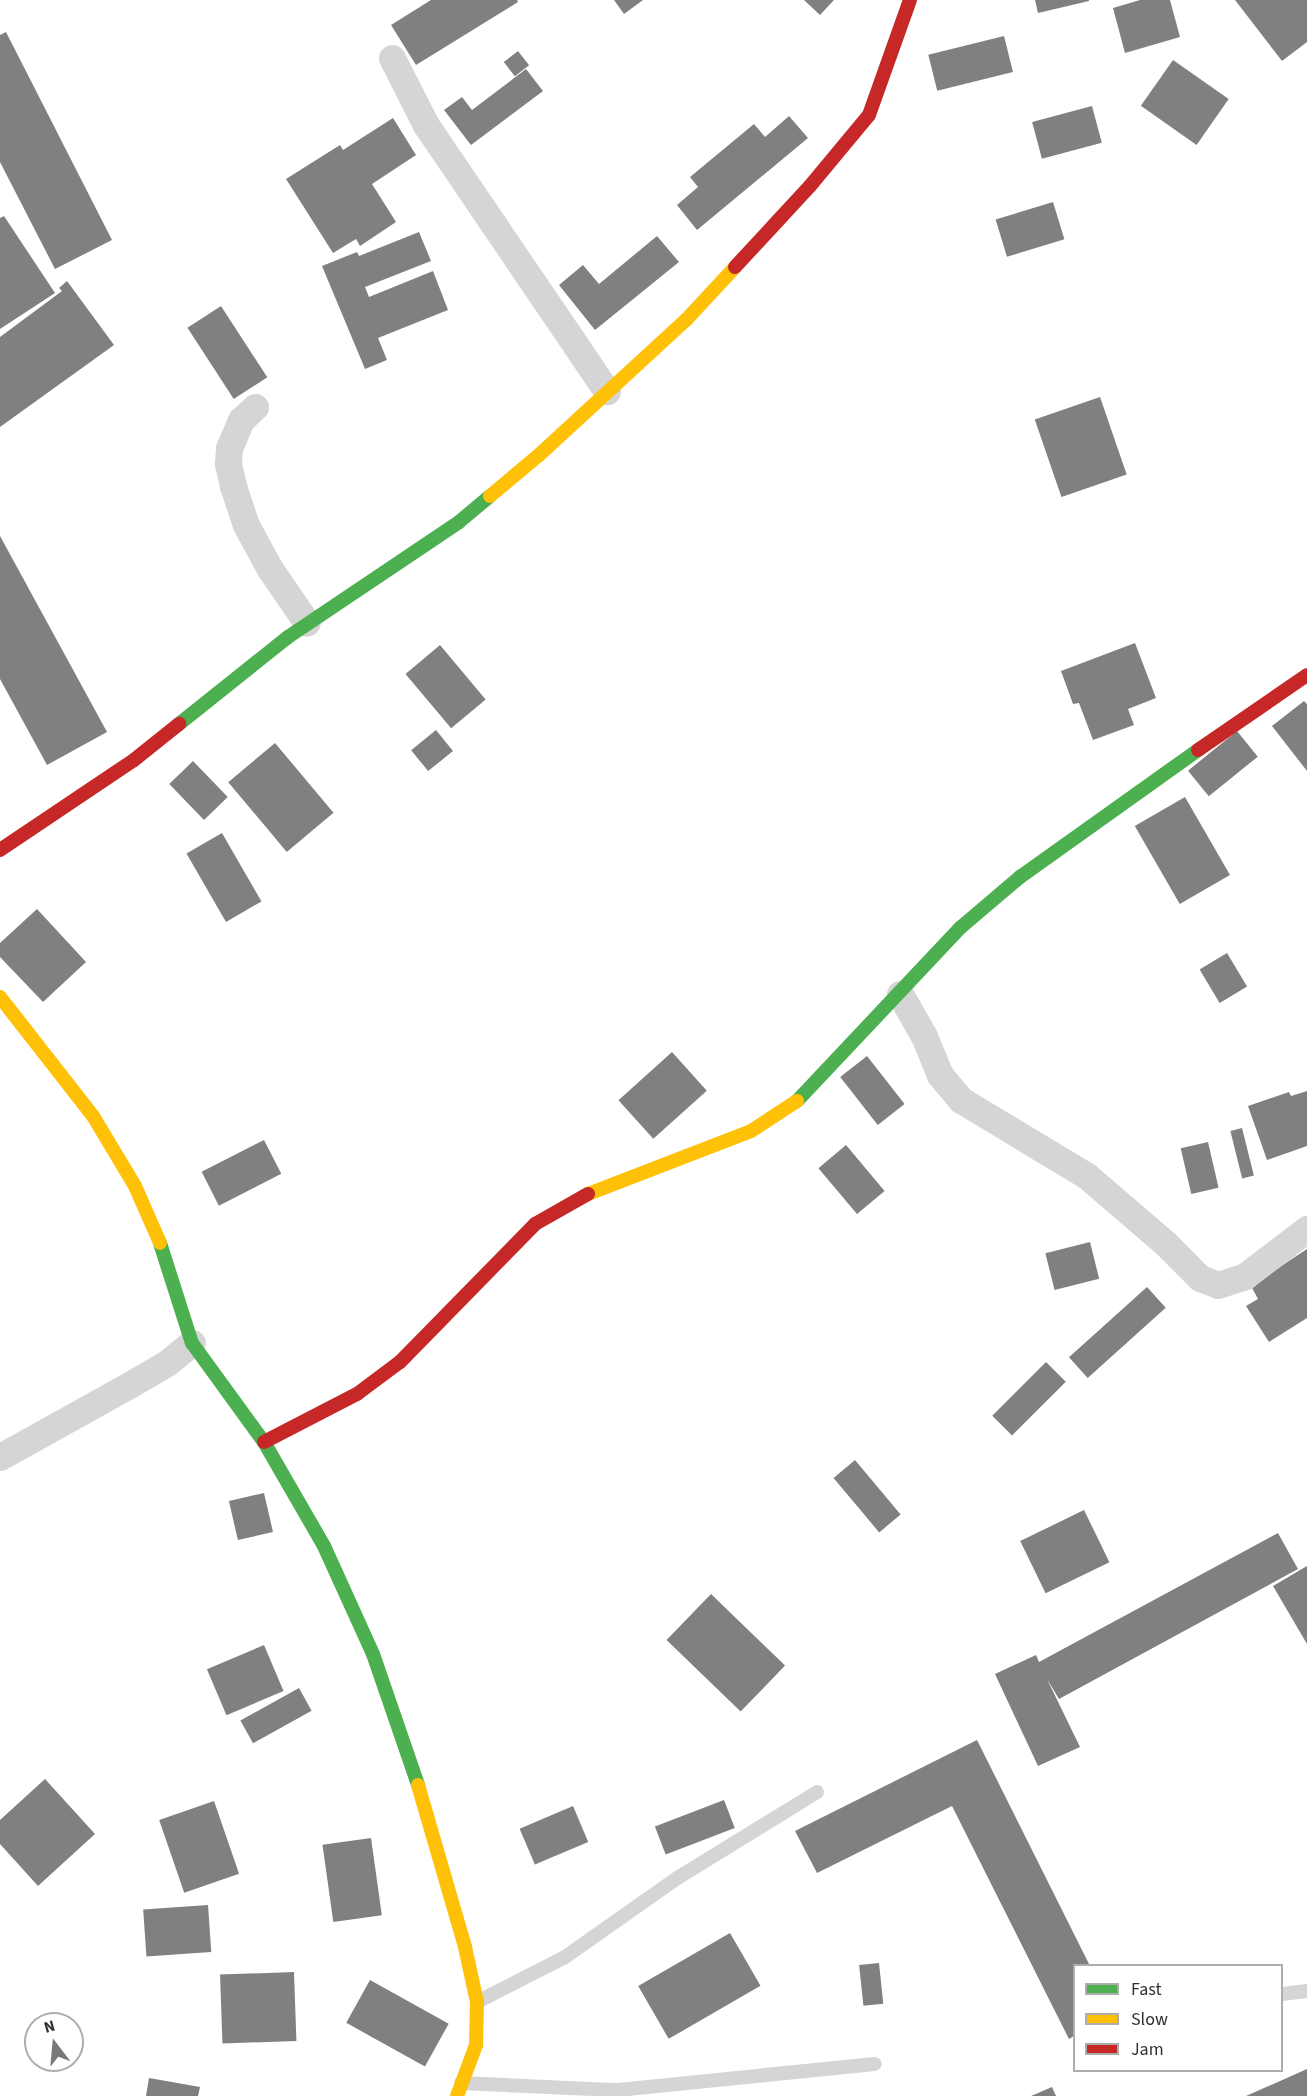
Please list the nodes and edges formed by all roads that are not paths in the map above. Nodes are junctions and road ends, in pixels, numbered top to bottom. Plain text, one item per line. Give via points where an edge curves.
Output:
1 (910, 0) edge
2 (392, 58) dead end
3 (607, 391) junction
4 (255, 407) dead end
5 (308, 623) junction
6 (1307, 675) edge
7 (0, 850) edge
8 (900, 994) junction
9 (0, 997) edge
10 (1307, 1229) edge
11 (192, 1342) junction
12 (264, 1442) junction
13 (0, 1456) edge
14 (817, 1792) dead end
15 (1307, 1990) edge
16 (1283, 1994) edge
17 (477, 2002) junction
18 (875, 2064) dead end
19 (458, 2090) edge

1 - 3 street via 869,115 810,186 686,320
2 - 3 street via 426,125
3 - 5 street via 459,522
4 - 5 street via 241,420 229,448 232,486 246,525 270,569
5 - 7 street via 134,760
6 - 8 street via 1020,877 960,928
8 - 10 street via 924,1036 939,1075 961,1100 1087,1176 1200,1278 1218,1285 1245,1276
8 - 12 street via 802,1098 751,1131 578,1198 535,1224 400,1362 357,1394
9 - 11 street via 93,1116 135,1186 164,1251
11 - 12 street
11 - 13 street via 131,1384
12 - 17 street via 324,1546 374,1654 420,1791
14 - 17 lane via 679,1877 566,1957
15 - 16 lane
17 - 19 street via 476,2045
18 - 19 lane via 618,2090

